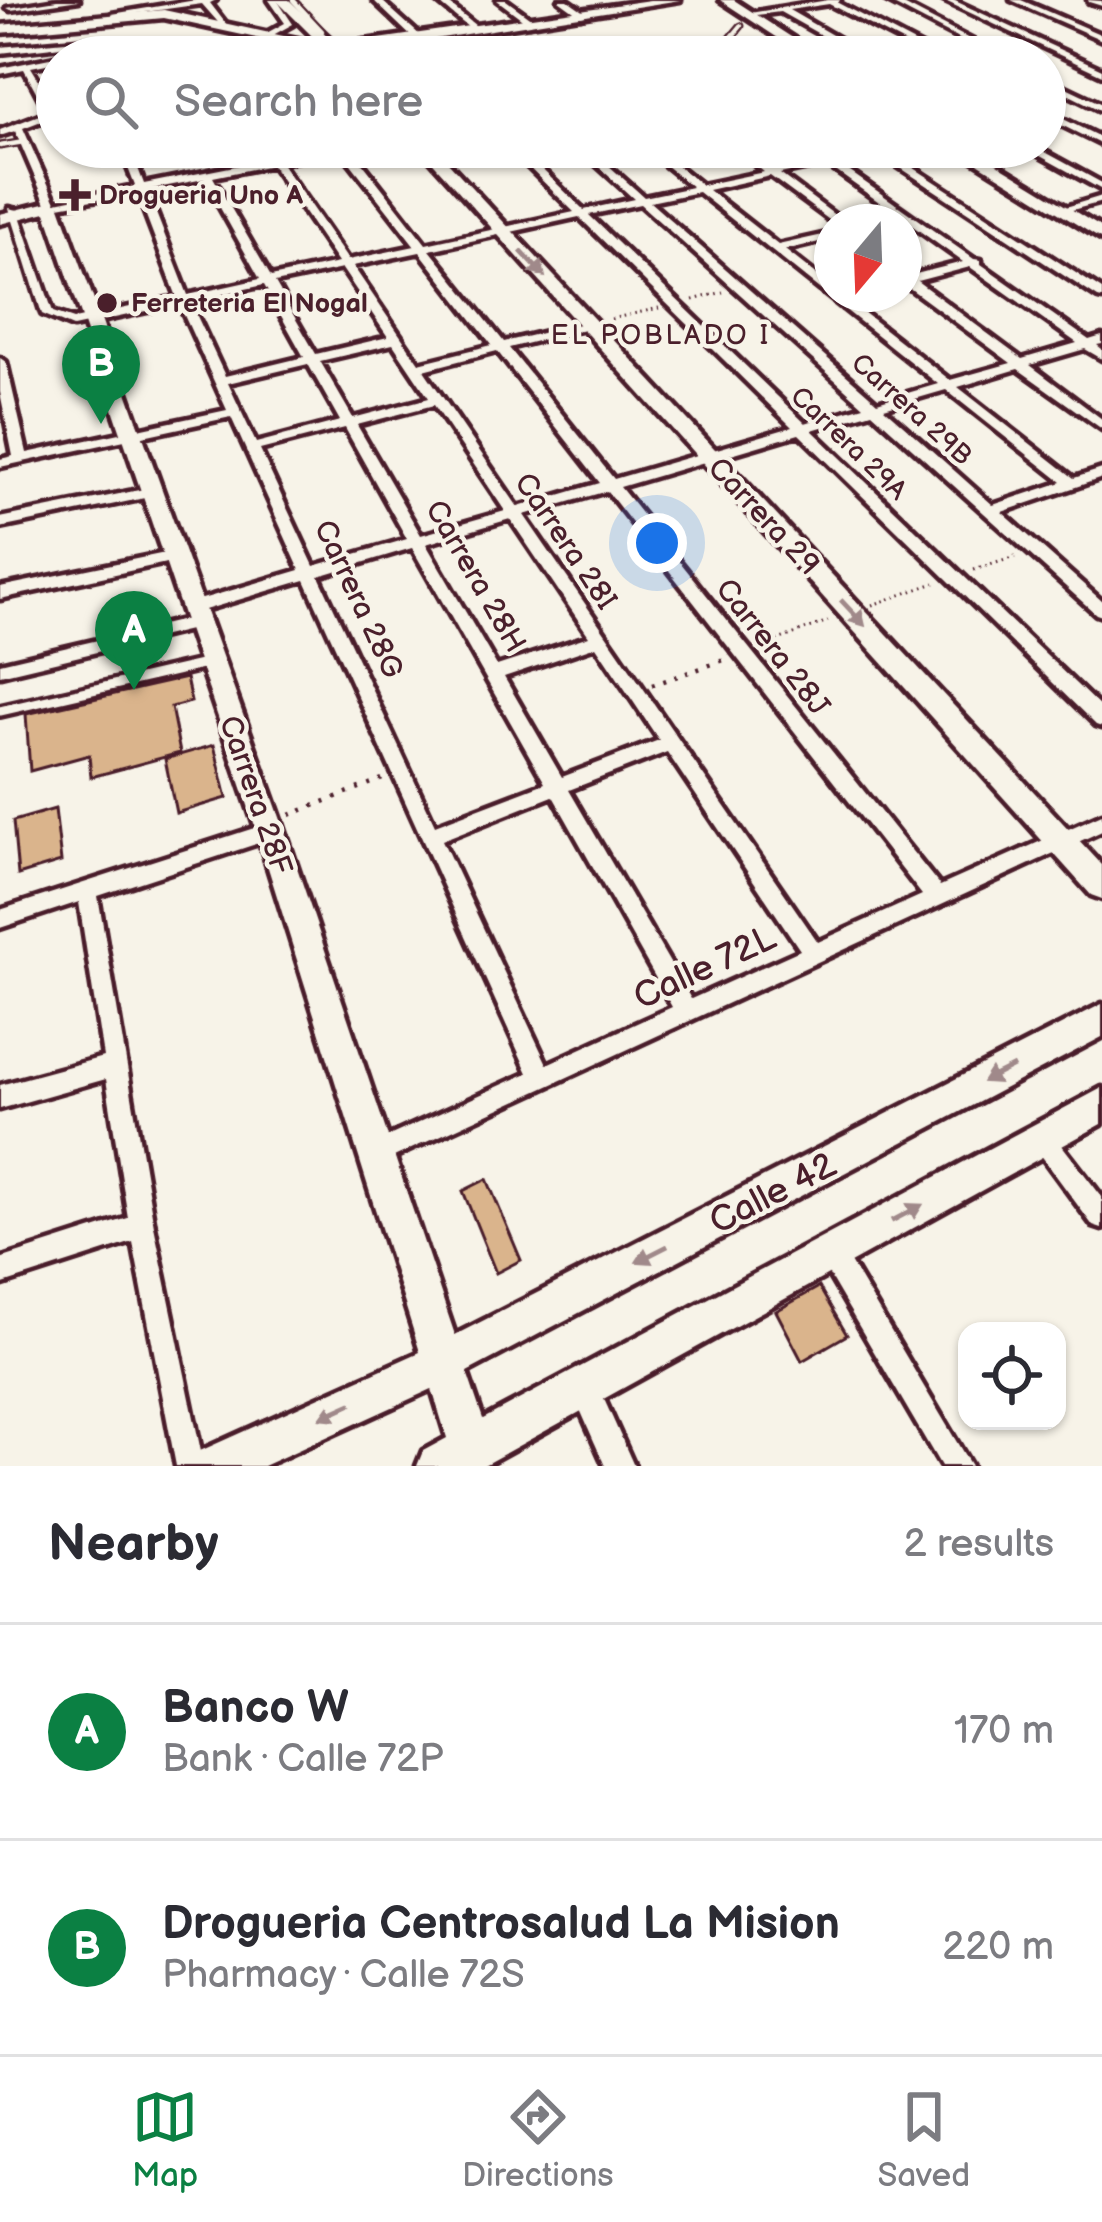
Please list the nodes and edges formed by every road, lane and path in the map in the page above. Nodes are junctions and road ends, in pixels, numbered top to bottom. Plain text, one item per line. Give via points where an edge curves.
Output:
1 (75, 0) edge
2 (85, 0) edge
3 (212, 0) edge
4 (273, 0) edge
5 (282, 0) edge
6 (293, 0) edge
7 (305, 0) edge
8 (377, 0) edge
9 (439, 0) edge
10 (501, 0) edge
11 (563, 0) edge
12 (674, 0) edge
13 (726, 0) edge
14 (842, 0) edge
15 (887, 0) edge
16 (947, 0) edge
17 (1015, 0) edge
18 (1091, 0) edge
19 (203, 1) edge
20 (830, 2) edge
21 (630, 3) edge
22 (9, 4) edge
23 (1102, 4) edge
24 (781, 9) junction
25 (116, 14) junction
26 (584, 14) junction
27 (94, 16) junction
28 (744, 17) junction
29 (532, 22) junction
30 (18, 27) junction
31 (227, 27) junction
32 (0, 29) edge
33 (477, 31) junction
34 (257, 36) edge
35 (268, 36) edge
36 (323, 36) edge
37 (326, 36) edge
38 (330, 36) edge
39 (414, 36) edge
40 (444, 36) edge
41 (730, 36) edge
42 (778, 36) edge
43 (829, 36) edge
44 (896, 36) edge
45 (958, 36) edge
46 (1024, 36) edge
47 (1102, 38) edge
48 (36, 44) edge
49 (0, 50) edge
50 (1066, 55) edge
51 (36, 63) edge
52 (26, 65) junction
53 (0, 71) edge
54 (1102, 72) edge
55 (36, 82) edge
56 (1066, 91) edge
57 (1102, 95) edge
58 (1082, 99) junction
59 (1066, 104) edge
60 (1102, 108) edge
61 (1066, 122) edge
62 (36, 125) edge
63 (0, 133) edge
64 (22, 135) junction
65 (1102, 142) edge
66 (0, 146) edge
67 (1066, 167) edge
68 (132, 168) edge
69 (238, 168) edge
70 (280, 168) edge
71 (360, 168) edge
72 (445, 168) edge
73 (535, 168) edge
74 (606, 168) edge
75 (674, 168) edge
76 (766, 168) edge
77 (792, 168) edge
78 (838, 168) edge
79 (913, 168) edge
80 (993, 168) edge
81 (772, 172) junction
82 (206, 175) junction
83 (1102, 187) edge
84 (139, 188) junction
85 (699, 188) junction
86 (1102, 199) edge
87 (643, 200) junction
88 (815, 204) edge
89 (891, 204) edge
90 (52, 206) junction
91 (1061, 210) junction
92 (12, 213) edge
93 (582, 214) junction
94 (922, 225) edge
95 (502, 230) junction
96 (1102, 235) edge
97 (814, 240) edge
98 (422, 248) junction
99 (775, 250) junction
100 (976, 262) junction
101 (346, 264) junction
102 (922, 276) edge
103 (814, 279) edge
104 (269, 282) junction
105 (922, 292) edge
106 (1102, 295) edge
107 (184, 301) junction
108 (856, 312) edge
109 (96, 320) junction
110 (588, 324) junction
111 (396, 339) junction
112 (1094, 342) edge
113 (501, 347) junction
114 (1102, 355) edge
115 (313, 360) junction
116 (0, 362) edge
117 (1019, 364) junction
118 (416, 368) junction
119 (221, 381) junction
120 (947, 384) junction
121 (436, 400) junction
122 (872, 406) junction
123 (235, 412) junction
124 (350, 422) junction
125 (1102, 425) edge
126 (798, 428) junction
127 (135, 438) junction
128 (252, 448) junction
129 (707, 454) junction
130 (22, 459) junction
131 (0, 463) edge
132 (1102, 473) edge
133 (608, 483) junction
134 (1072, 483) junction
135 (154, 492) junction
136 (513, 510) junction
137 (991, 511) junction
138 (0, 523) edge
139 (418, 540) junction
140 (175, 556) junction
141 (310, 571) junction
142 (1094, 592) edge
143 (0, 593) edge
144 (1102, 610) edge
145 (194, 615) junction
146 (601, 638) junction
147 (210, 663) junction
148 (0, 669) edge
149 (494, 674) junction
150 (0, 711) edge
151 (1102, 720) edge
152 (671, 743) junction
153 (402, 771) junction
154 (558, 786) junction
155 (1102, 822) edge
156 (269, 827) junction
157 (432, 835) junction
158 (1062, 841) junction
159 (1102, 886) edge
160 (87, 890) junction
161 (937, 898) junction
162 (0, 919) edge
163 (813, 952) junction
164 (686, 1011) junction
165 (1102, 1020) edge
166 (115, 1065) junction
167 (541, 1076) junction
168 (0, 1097) edge
169 (1102, 1106) edge
170 (1043, 1139) junction
171 (375, 1154) junction
172 (1102, 1216) edge
173 (142, 1226) junction
174 (831, 1254) junction
175 (0, 1272) edge
176 (442, 1363) junction
177 (585, 1389) junction
178 (462, 1460) edge
179 (190, 1466) edge
180 (214, 1466) edge
181 (620, 1466) edge
182 (957, 1466) edge

1 - 22 street
2 - 27 street
3 - 19 street
4 - 35 street via 289,24
5 - 36 street
6 - 37 lane
7 - 38 street
8 - 39 street
9 - 33 street
10 - 29 street
11 - 26 street
12 - 21 street
13 - 28 street
14 - 20 street
15 - 45 street
16 - 46 street
17 - 47 street
18 - 23 street
19 - 25 street
19 - 31 street
20 - 24 street
20 - 44 street
21 - 26 street
22 - 30 street
24 - 28 street
24 - 43 street
25 - 27 street
25 - 31 street
26 - 29 street
27 - 30 street
28 - 41 lane
28 - 42 street
29 - 33 street
30 - 32 street
31 - 34 street
33 - 40 street
48 - 49 street
50 - 54 street
51 - 52 street
52 - 53 street
52 - 55 street
56 - 58 street
57 - 58 street
58 - 59 street
58 - 60 street
61 - 65 street
62 - 64 street
63 - 64 street
64 - 66 lane
64 - 90 street, Carrera 28F
67 - 83 street
68 - 84 street, Carrera 28G
69 - 82 street
70 - 101 street, Carrera 28I
71 - 98 street, Carrera 28J
72 - 95 street, Carrera 29
73 - 93 street, Carrera 29A
74 - 87 street, Carrera 29B
75 - 85 street
76 - 81 street
77 - 81 street
78 - 89 street
79 - 106 street
80 - 91 street
81 - 85 street
81 - 88 street
82 - 84 street
82 - 104 street, Carrera 28H
84 - 90 street
84 - 107 street, Carrera 28G
85 - 87 street
85 - 99 street
86 - 91 street
87 - 93 street
87 - 122 street, Carrera 29B
90 - 92 street
90 - 109 street, Carrera 28F
91 - 96 street
92 - 109 street via 49,314
93 - 95 street
93 - 126 street, Carrera 29A
94 - 100 street
95 - 98 street
95 -> 110 street, Carrera 29
97 - 99 street
98 - 101 street
98 - 113 street, Carrera 28J
99 - 103 street
100 - 102 street
100 - 112 street
101 - 104 street
101 - 111 street, Carrera 28I
104 - 107 street
104 - 115 street, Carrera 28H
105 - 117 street
107 - 109 street
107 - 119 street, Carrera 28G
108 - 120 street
109 - 127 street, Carrera 28F
110 - 113 street
110 - 129 street, Carrera 29
111 - 115 street
111 - 118 street, Carrera 28I
112 - 114 street
112 - 117 street
113 - 118 street
113 - 133 street, Carrera 28J
115 - 119 street
115 - 124 street, Carrera 28H
116 - 130 street
117 - 120 street
117 - 125 street
118 - 121 street, Carrera 28I
119 - 123 street, Carrera 28G
120 - 122 street
120 - 134 street
121 - 124 street
121 - 136 street, Carrera 28I
122 - 126 street
122 - 137 street, Carrera 29B
123 - 127 street
123 - 128 street, Carrera 28G
124 - 128 street
124 - 139 street, Carrera 28H
126 - 129 street
126 - 151 street, Carrera 29A
127 - 130 street
127 - 135 street, Carrera 28F
128 - 141 street, Carrera 28G
129 - 133 street
129 -> 158 street, Carrera 29
130 - 131 street
132 - 134 street
133 - 136 street
133 - 161 street, Carrera 28J
134 - 137 street
135 - 138 street
135 - 140 street, Carrera 28F
136 - 139 street
136 - 146 street, Carrera 28I
137 - 142 street, Carrera 29B
139 - 141 street
139 - 149 street, Carrera 28H
140 - 143 street
140 - 145 street, Carrera 28F
141 - 145 street
141 - 153 street, Carrera 28G
142 - 144 street, Carrera 29B
145 - 147 street, Carrera 28F
145 - 148 street
146 - 149 street
146 - 152 street, Carrera 28I
147 - 150 lane
147 - 156 street, Carrera 28F
149 - 154 street, Carrera 28H
152 - 154 street
152 - 163 street, Carrera 28I
153 - 156 path
153 - 157 street, Carrera 28G
154 - 157 street
154 - 164 street, Carrera 28H
155 - 158 street, Calle 72L
156 - 160 street
156 - 171 street, Carrera 28F
157 - 167 street, Carrera 28G
158 - 159 street, Carrera 29
158 - 161 street, Calle 72L
160 - 162 street
160 - 166 street
161 - 163 street, Calle 72L
163 - 164 street, Calle 72L
164 - 167 street, Calle 72L
165 -> 176 street, Calle 42
166 - 168 street
166 - 173 street
167 - 171 street, Calle 72L
169 - 170 street
170 - 172 street
174 -> 170 street
171 - 176 street, Carrera 28F
173 - 175 street
173 - 179 street
174 - 177 street
174 - 182 street
176 - 178 street, Carrera 28F
176 -> 180 street, Calle 42
177 - 178 street
177 - 181 street

